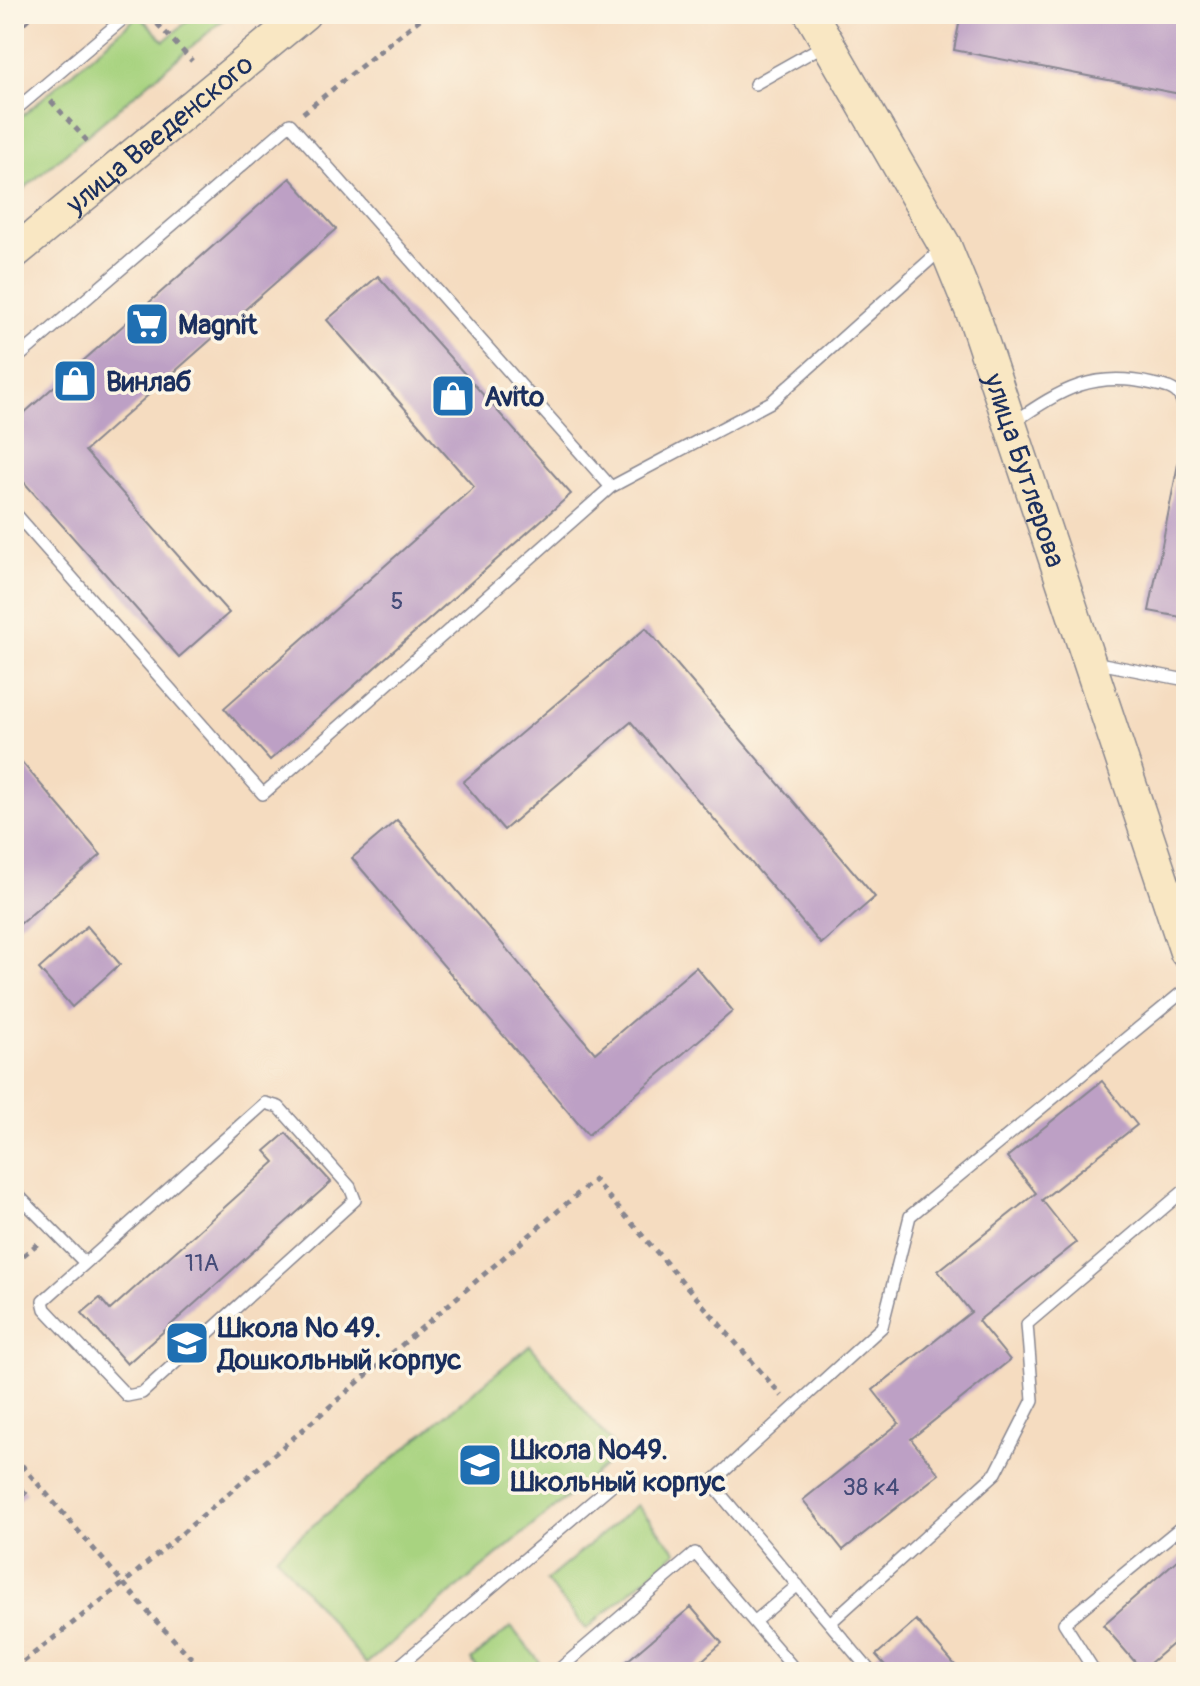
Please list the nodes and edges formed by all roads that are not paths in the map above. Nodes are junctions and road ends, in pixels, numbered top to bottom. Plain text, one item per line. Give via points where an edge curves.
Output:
1 (129, 14) edge
2 (304, 14) edge
3 (811, 14) edge
4 (828, 42) junction
5 (755, 84) dead end
6 (14, 111) edge
7 (945, 246) junction
8 (14, 253) edge
9 (14, 361) edge
10 (1010, 425) junction
11 (1186, 433) edge
12 (611, 487) junction
13 (14, 512) edge
14 (1088, 661) junction
15 (1186, 680) edge
16 (1186, 952) edge
17 (1186, 989) edge
18 (1186, 1189) edge
19 (14, 1191) edge
20 (84, 1262) junction
21 (614, 1483) dead end
22 (1186, 1523) edge
23 (798, 1585) junction
24 (754, 1622) junction
25 (830, 1623) junction
26 (392, 1672) edge
27 (556, 1672) edge
28 (797, 1672) edge
29 (871, 1672) edge
30 (1095, 1672) edge

1 - 6 lane
2 - 8 street, улица Введенского
3 - 4 street, улица Бутлерова
4 - 5 lane
4 - 7 street, улица Бутлерова
7 - 10 street, улица Бутлерова
7 - 12 lane via 771,402
9 - 12 lane via 290,124
10 - 11 lane via 1041,403 1090,381 1120,376 1179,394
10 - 14 street, улица Бутлерова
12 - 13 lane via 263,794
14 - 15 lane
14 - 16 street, улица Бутлерова
17 - 23 lane via 910,1216 882,1327 711,1483
18 - 25 lane via 1027,1324 1033,1400 996,1473
19 - 20 lane
20 - 20 lane via 44,1305 118,1389 136,1396 351,1206 355,1193 279,1107 265,1103
21 - 26 lane
22 - 30 lane via 1064,1623
23 - 24 lane
23 - 25 lane
24 - 27 lane via 695,1553
24 - 28 lane
25 - 29 lane

